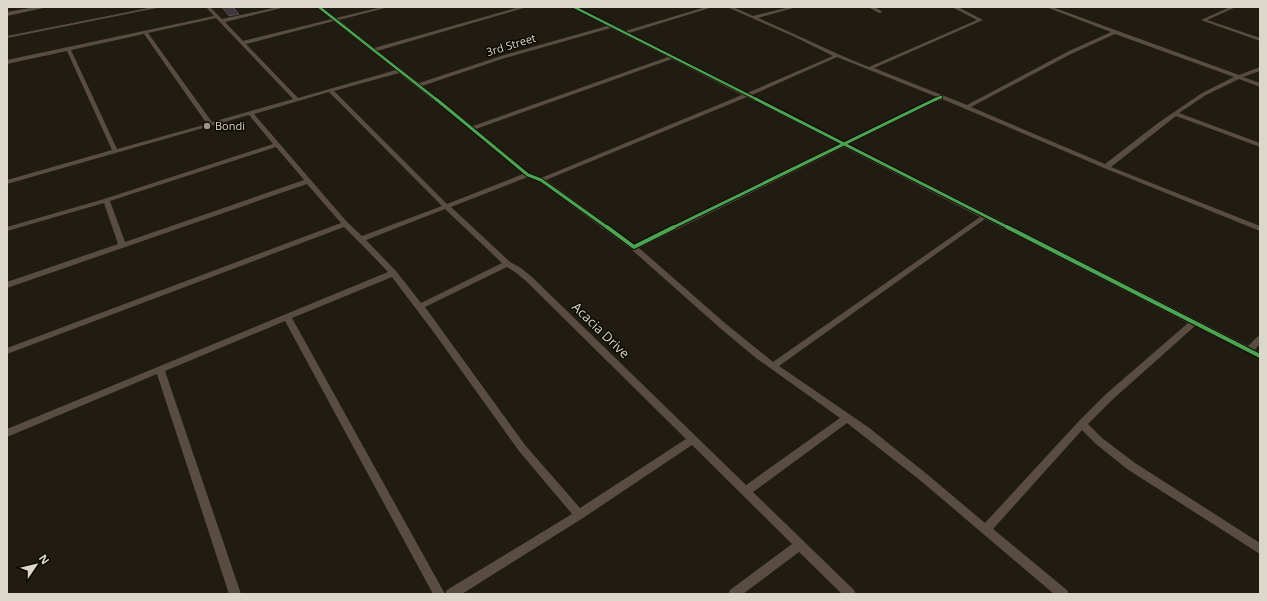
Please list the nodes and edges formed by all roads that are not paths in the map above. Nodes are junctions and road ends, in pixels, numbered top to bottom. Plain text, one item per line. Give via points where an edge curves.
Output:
1 (45, 7) edge
2 (160, 7) edge
3 (208, 7) edge
4 (284, 7) edge
5 (319, 7) edge
6 (387, 7) edge
7 (525, 7) edge
8 (574, 7) edge
9 (711, 7) edge
10 (728, 7) edge
11 (795, 7) edge
12 (870, 7) edge
13 (954, 7) edge
14 (1234, 7) edge
15 (1052, 8) edge
16 (881, 12) dead end
17 (7, 14) edge
18 (754, 17) junction
19 (219, 19) junction
20 (337, 20) junction
21 (611, 26) junction
22 (145, 32) junction
23 (623, 32) junction
24 (1115, 32) junction
25 (7, 37) edge
26 (1260, 40) edge
27 (242, 43) junction
28 (68, 48) junction
29 (374, 50) junction
30 (838, 55) junction
31 (672, 57) junction
32 (7, 62) edge
33 (870, 68) junction
34 (1260, 69) edge
35 (399, 71) junction
36 (1239, 77) junction
37 (418, 85) junction
38 (1260, 85) edge
39 (330, 90) junction
40 (747, 95) junction
41 (941, 97) junction
42 (296, 99) junction
43 (967, 107) junction
44 (250, 113) junction
45 (1176, 114) junction
46 (210, 124) junction
47 (472, 128) junction
48 (277, 145) junction
49 (843, 145) junction
50 (1260, 145) edge
51 (115, 151) junction
52 (1106, 166) junction
53 (528, 176) junction
54 (541, 180) junction
55 (308, 181) junction
56 (7, 182) edge
57 (106, 200) junction
58 (447, 207) junction
59 (984, 216) junction
60 (345, 224) junction
61 (7, 228) edge
62 (1260, 229) edge
63 (362, 239) junction
64 (122, 244) junction
65 (634, 247) junction
66 (507, 264) junction
67 (393, 273) junction
68 (7, 285) edge
69 (421, 306) junction
70 (288, 318) junction
71 (1193, 323) junction
72 (1260, 339) edge
73 (7, 351) edge
74 (1249, 351) junction
75 (1260, 356) edge
76 (773, 366) junction
77 (160, 370) junction
78 (847, 418) junction
79 (1082, 424) junction
80 (7, 433) edge
81 (692, 439) junction
82 (746, 492) junction
83 (579, 514) junction
84 (986, 529) junction
85 (799, 545) junction
86 (1260, 549) edge
87 (235, 594) edge
88 (439, 594) edge
89 (451, 594) edge
90 (734, 594) edge
91 (850, 594) edge
92 (1063, 594) edge

1 - 17 street
2 - 25 street
3 - 19 street
4 - 19 street
5 - 20 street
6 - 20 street
7 - 29 street
8 - 21 street
9 - 23 street
10 - 18 street
11 - 18 street
12 - 16 street
13 - 33 street via 981,20
14 - 26 street via 1203,20
15 - 24 street
18 - 30 street
19 - 22 street
19 - 27 street
20 - 27 street
20 - 29 street
21 - 23 street
21 - 37 street, 3rd Street
22 - 28 street
22 - 46 street
23 - 31 street
24 - 36 street
24 - 43 street via 1069,53
27 - 42 street
28 - 32 street
28 - 51 street
29 - 35 street
30 - 33 street
30 - 40 street
31 - 40 street
31 - 47 street
33 - 41 street
34 - 36 street
35 - 37 street
35 - 39 street
36 - 38 street
36 - 45 street via 1204,94
37 - 47 street
39 - 42 street
39 - 58 street, Acacia Drive
40 - 49 street
40 - 54 street
41 - 43 street
41 - 49 street
42 - 44 street
43 - 52 street
44 - 46 street
44 - 48 street
45 - 50 street
45 - 52 street
46 - 51 street
47 - 53 street
48 - 55 street
48 - 57 street
49 - 59 street
49 - 65 street
51 - 56 street
52 - 62 street
53 - 54 street
53 - 58 street
54 - 65 street
55 - 60 street
55 - 64 street
57 - 61 street
57 - 64 street
58 - 63 street
58 - 66 street, Acacia Drive
59 - 71 street
59 - 76 street
60 - 63 street
60 - 73 street
63 - 67 street
64 - 68 street
65 - 76 street via 643,258 735,337
66 - 69 street
66 - 81 street, Acacia Drive via 529,279
67 - 69 street
67 - 70 street
69 - 83 street via 521,447
70 - 77 street
70 - 88 street
71 - 74 street
71 - 79 street
72 - 74 street
74 - 75 street
76 - 78 street
77 - 80 street
77 - 87 street
78 - 82 street
78 - 84 street
79 - 84 street
79 - 86 street via 1131,466
81 - 82 street, Acacia Drive
81 - 83 street
82 - 85 street, Acacia Drive
83 - 89 street
84 - 92 street
85 - 90 street
85 - 91 street, Acacia Drive

